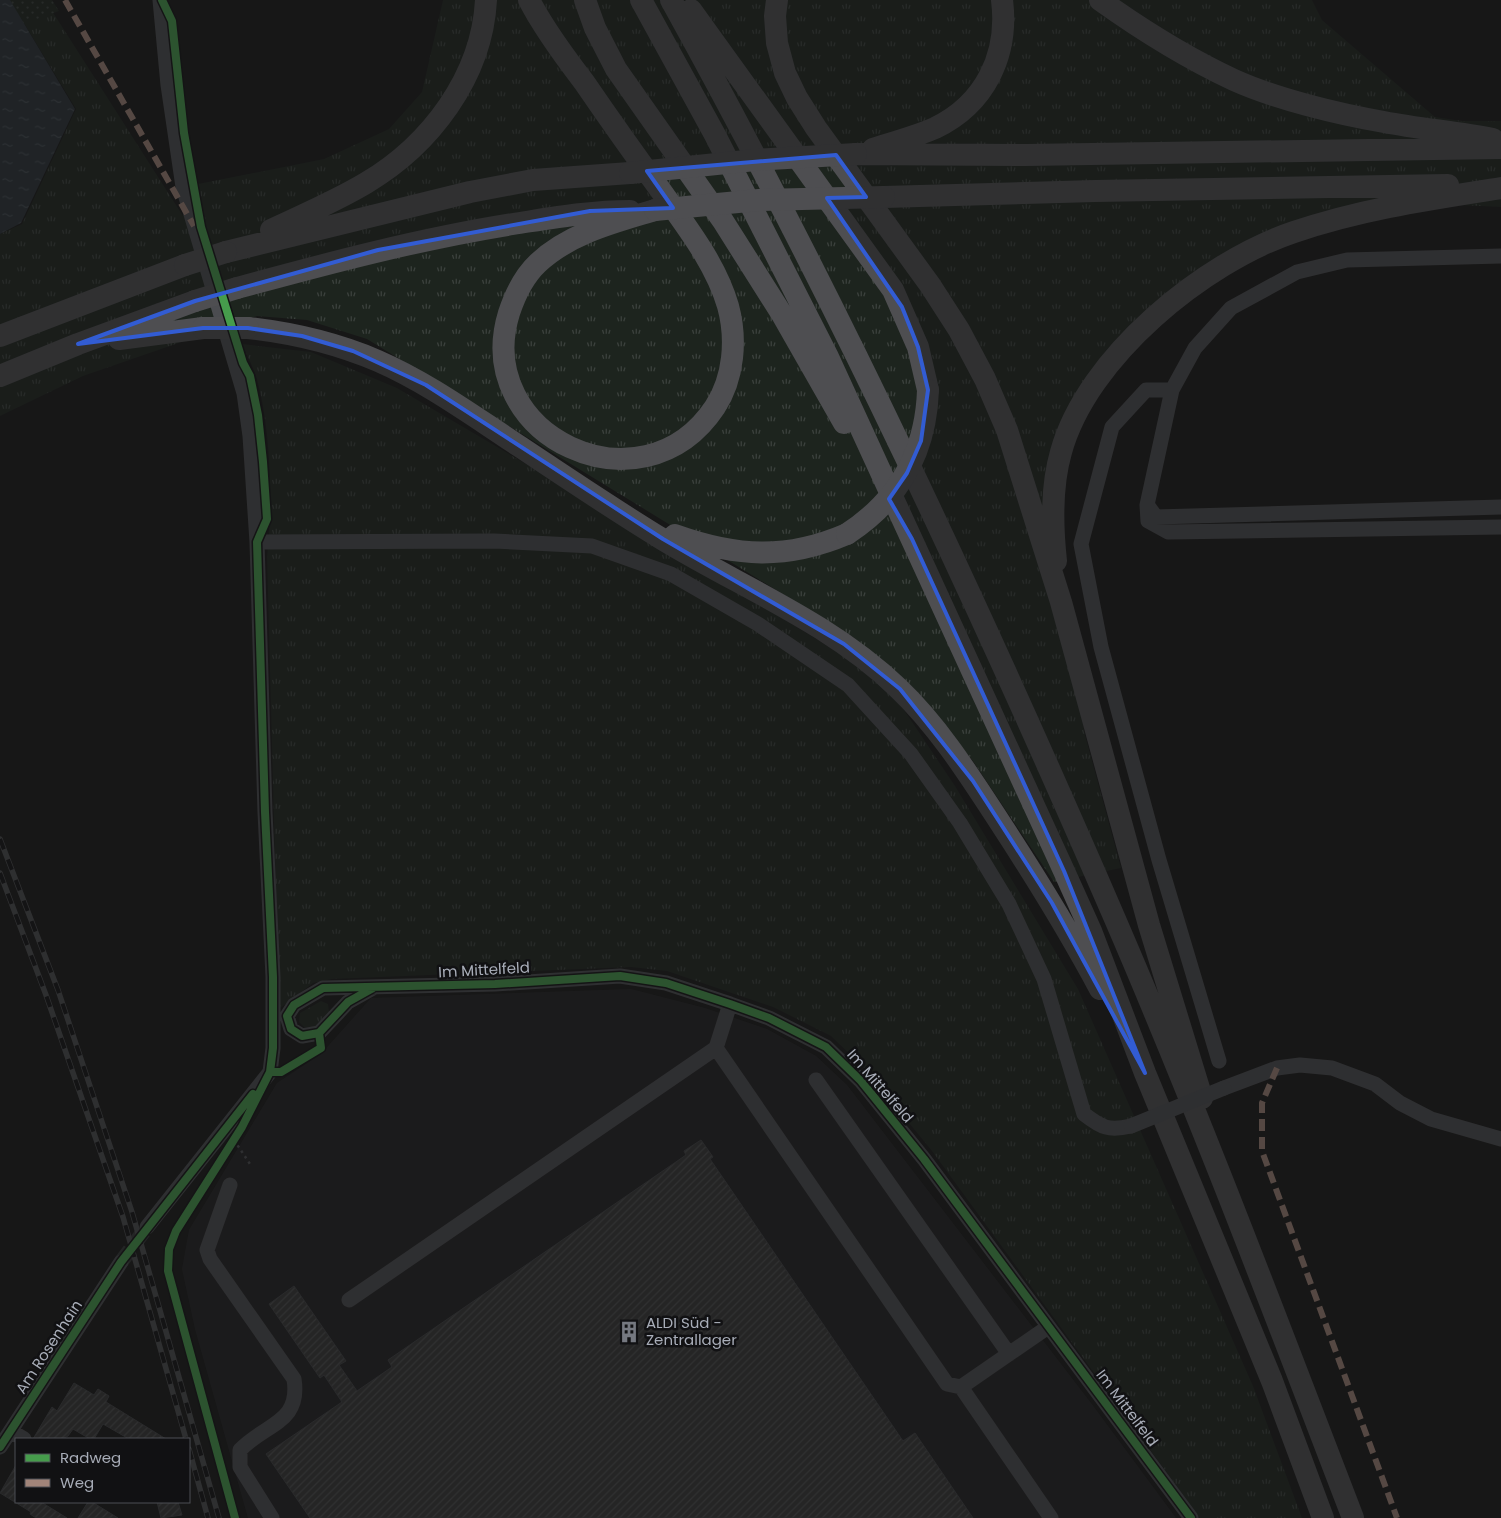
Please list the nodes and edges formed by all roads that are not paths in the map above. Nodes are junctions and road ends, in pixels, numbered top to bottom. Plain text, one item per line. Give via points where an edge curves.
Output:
1 (160, 0) edge
2 (486, 0) edge
3 (528, 0) edge
4 (585, 0) edge
5 (641, 0) edge
6 (671, 0) edge
7 (684, 0) edge
8 (777, 0) edge
9 (1002, 0) edge
10 (1100, 0) edge
11 (1501, 141) edge
12 (1501, 148) edge
13 (856, 154) junction
14 (1501, 186) edge
15 (655, 210) junction
16 (226, 252) junction
17 (1501, 256) edge
18 (0, 336) edge
19 (78, 344) junction
20 (0, 376) edge
21 (1172, 390) junction
22 (1147, 505) junction
23 (1501, 507) edge
24 (625, 515) junction
25 (1501, 527) edge
26 (912, 539) junction
27 (257, 542) junction
28 (1061, 602) junction
29 (373, 988) junction
30 (730, 1004) junction
31 (716, 1048) junction
32 (1219, 1061) dead end
33 (1145, 1073) junction
34 (816, 1080) dead end
35 (1501, 1139) edge
36 (230, 1185) dead end
37 (1232, 1205) junction
38 (147, 1227) tunnel mouth
39 (121, 1262) tunnel mouth
40 (349, 1300) dead end
41 (1048, 1327) junction
42 (1009, 1354) junction
43 (961, 1387) junction
44 (10, 1431) junction
45 (22, 1438) edge
46 (0, 1447) edge
47 (272, 1518) edge
48 (1051, 1518) edge
49 (1191, 1518) edge
50 (1323, 1518) edge
51 (1353, 1518) edge

1 - 27 street via 183,188 244,393
2 - 16 highway via 479,41 468,73 441,116 414,148 366,184
3 - 15 highway via 699,245 728,306 733,333 732,361 726,386 716,407 700,426 663,451 641,458 616,460 589,456 561,445 522,406 508,379 503,350 505,326 524,279 538,263 592,230
4 - 26 highway via 595,28 616,68 723,221 778,308
5 - 26 highway via 715,135 819,339
6 - 37 highway via 799,238 981,616 1116,921
7 - 24 highway, bridge via 892,290 918,346 928,390 925,424 915,458 887,502 862,525 830,542 791,551 750,553 709,546
8 - 28 highway via 776,44 797,98 930,285 985,380 1010,439
9 - 13 highway via 1005,21 1002,48 992,74 977,97 957,115 934,128
10 - 11 highway via 1142,30 1235,80 1337,112
12 - 13 highway via 1026,155
13 - 16 highway, bridge via 533,180 470,192
14 - 15 highway, bridge via 1095,191 759,200
14 - 28 highway via 1345,216 1292,232 1199,281 1156,315 1125,346 1094,386 1076,414 1061,450 1053,512
15 - 19 highway, bridge via 590,211 378,250 237,288
16 - 18 highway, bridge
17 - 21 street via 1347,260 1297,272 1231,308 1196,348
19 - 20 highway
19 - 24 highway, bridge via 203,328 275,331 328,343 378,361 426,385
21 - 22 street
21 - 32 street via 1146,390 1112,427 1081,544 1101,647 1159,860
22 - 23 street via 1156,517
22 - 25 street via 1148,521 1168,532
24 - 33 highway via 844,644 900,689 973,781 1023,857 1091,972
26 - 33 highway via 1091,931
27 - 35 street, bridge via 494,541 592,546 670,574 758,624 848,685 912,754 960,823 1009,904 1044,979 1084,1114 1100,1126 1117,1129 1131,1126 1277,1068 1300,1065 1332,1068 1375,1084 1400,1103 1431,1119
27 - 38 street via 273,977 270,1072
28 - 37 highway via 1149,925
29 - 29 street, Im Mittelfeld via 323,988 294,1005 287,1016 291,1029 302,1036 319,1033 348,1002
29 - 30 street, Im Mittelfeld via 620,976 666,983
30 - 31 street
30 - 41 street, Im Mittelfeld via 769,1018 826,1047 861,1081 924,1159
31 - 40 street
31 - 43 street via 947,1384
33 - 50 highway via 1272,1380
34 - 42 street
36 - 47 street via 207,1250 294,1379 296,1392 290,1413 240,1450 240,1467
37 - 51 highway
39 - 44 street, Am Rosenhain
41 - 42 street
41 - 49 street, Im Mittelfeld
42 - 43 street
43 - 48 street
44 - 45 street
44 - 46 street, Am Rosenhain

